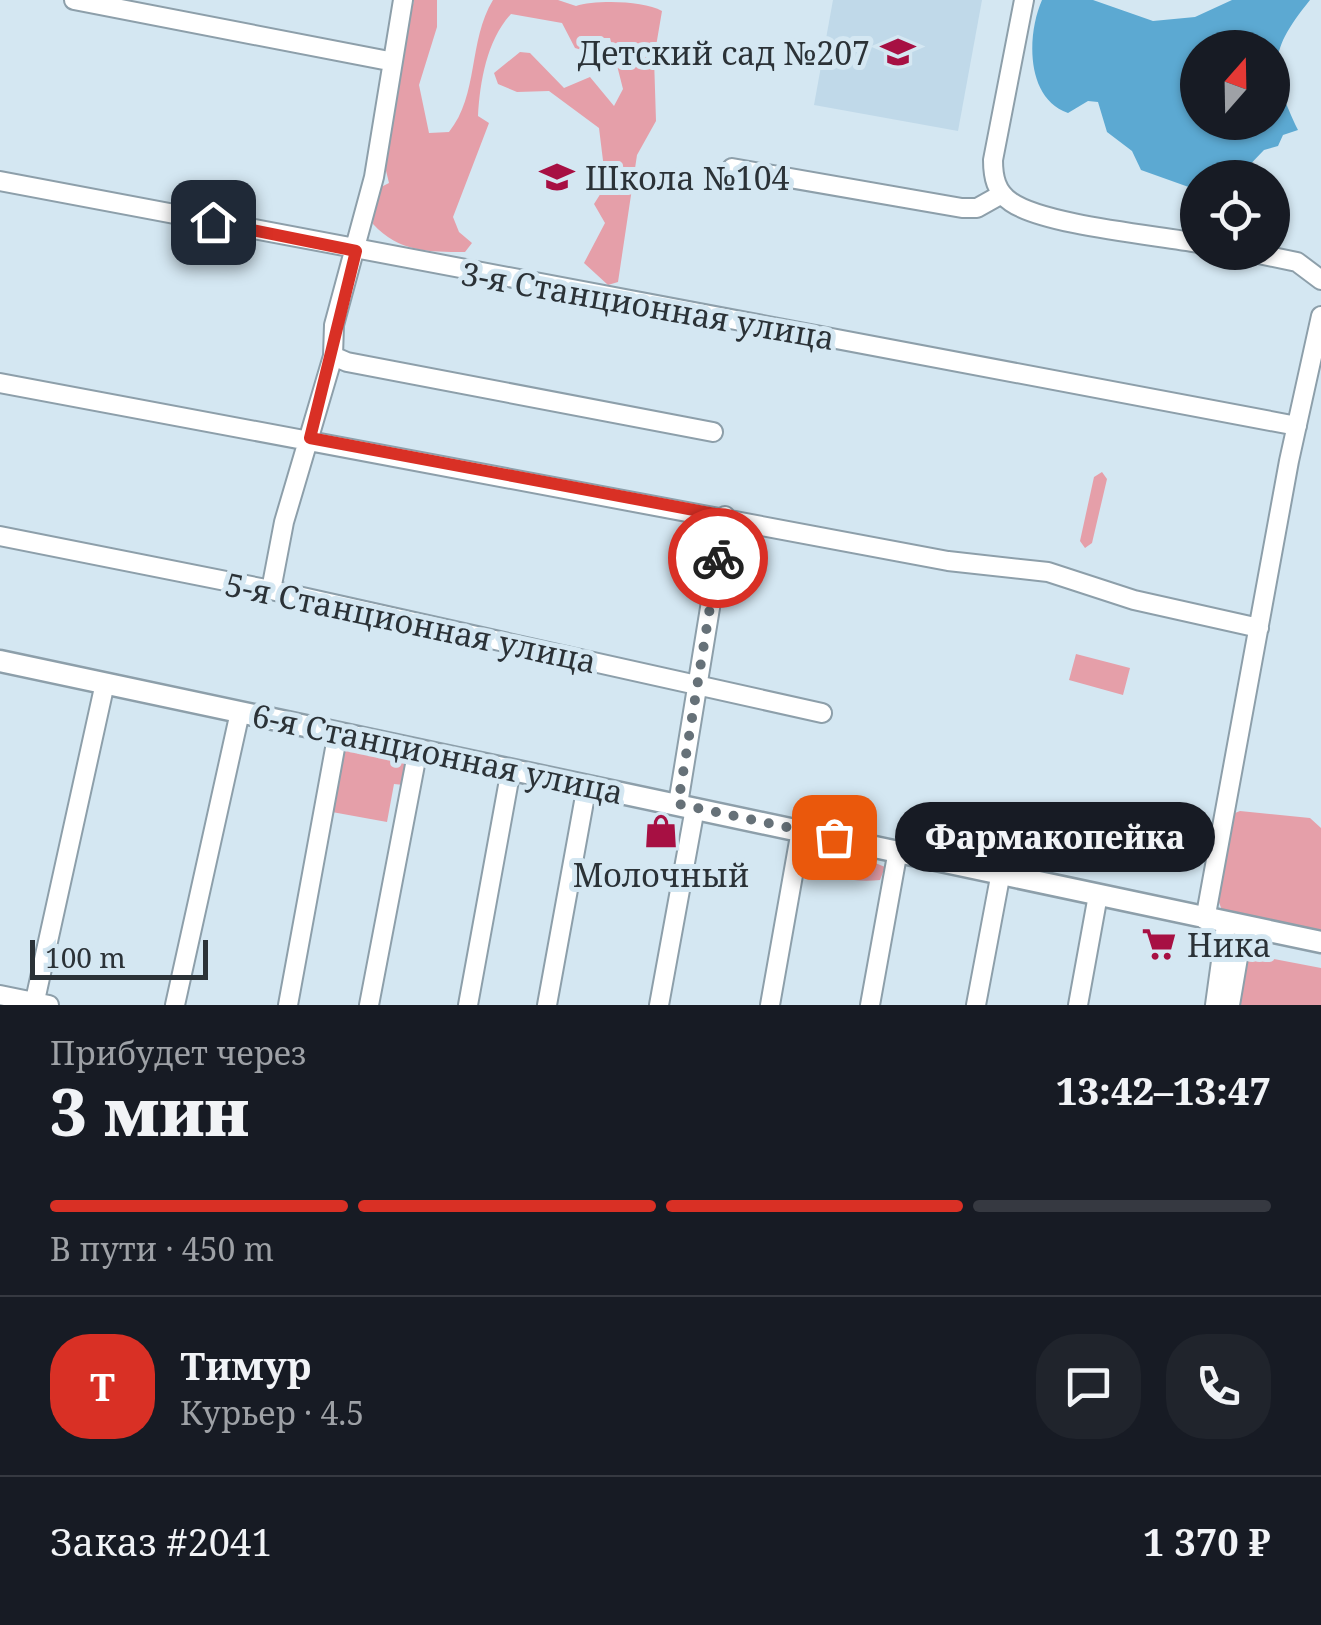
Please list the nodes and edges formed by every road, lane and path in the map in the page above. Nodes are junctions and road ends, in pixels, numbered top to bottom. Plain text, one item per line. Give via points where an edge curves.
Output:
1 (74, 0) edge
2 (402, 0) edge
3 (1024, 0) edge
4 (390, 60) junction
5 (732, 168) dead end
6 (0, 180) edge
7 (1002, 194) junction
8 (1180, 240) edge
9 (356, 251) junction
10 (1290, 261) edge
11 (1321, 280) edge
12 (1321, 316) edge
13 (333, 356) junction
14 (0, 382) edge
15 (1297, 426) junction
16 (713, 432) dead end
17 (310, 438) junction
18 (726, 516) junction
19 (0, 536) edge
20 (271, 590) junction
21 (1259, 628) junction
22 (0, 661) edge
23 (104, 683) junction
24 (696, 685) junction
25 (240, 712) junction
26 (822, 713) dead end
27 (338, 732) junction
28 (418, 749) junction
29 (511, 769) junction
30 (587, 785) junction
31 (686, 806) junction
32 (802, 830) junction
33 (898, 850) junction
34 (1001, 872) junction
35 (1098, 895) junction
36 (1204, 920) junction
37 (1226, 924) junction
38 (1321, 942) edge
39 (1239, 952) dead end
40 (0, 995) edge
41 (39, 1004) edge
42 (175, 1005) edge
43 (288, 1005) edge
44 (369, 1005) edge
45 (468, 1005) edge
46 (547, 1005) edge
47 (660, 1005) edge
48 (770, 1005) edge
49 (870, 1005) edge
50 (976, 1005) edge
51 (1078, 1005) edge
52 (1216, 1005) edge
53 (1230, 1005) edge

1 - 4 street
2 - 4 street
3 - 7 street via 993,160
4 - 9 street
5 - 7 street via 962,208 978,208
6 - 9 street, 3-я Станционная улица
7 - 8 street via 1042,214
9 - 13 street via 334,325
9 - 15 street, 3-я Станционная улица
10 - 11 street
12 - 15 street
13 - 16 street
13 - 17 street
14 - 17 street
15 - 21 street
17 - 18 street
17 - 20 street
18 - 21 street via 948,561 1048,572 1134,600
18 - 24 street
19 - 20 street, 5-я Станционная улица
20 - 24 street, 5-я Станционная улица
21 - 36 street
22 - 23 main road, 6-я Станционная улица
23 - 25 main road, 6-я Станционная улица
23 - 41 street
24 - 26 street, 5-я Станционная улица
24 - 31 street
25 - 27 main road, 6-я Станционная улица
25 - 42 street
27 - 28 main road, 6-я Станционная улица
27 - 43 street
28 - 29 main road, 6-я Станционная улица
28 - 44 street
29 - 30 main road, 6-я Станционная улица
29 - 45 street
30 - 31 main road, 6-я Станционная улица
30 - 46 street
31 - 32 main road, 6-я Станционная улица
31 - 47 street
32 - 33 main road, 6-я Станционная улица
32 - 48 street
33 - 34 main road, 6-я Станционная улица
33 - 49 street
34 - 35 main road, 6-я Станционная улица
34 - 50 street
35 - 36 main road, 6-я Станционная улица
35 - 51 street
36 - 37 main road, 6-я Станционная улица
37 - 38 main road, 6-я Станционная улица
37 - 52 street
39 - 53 street
40 - 41 street

